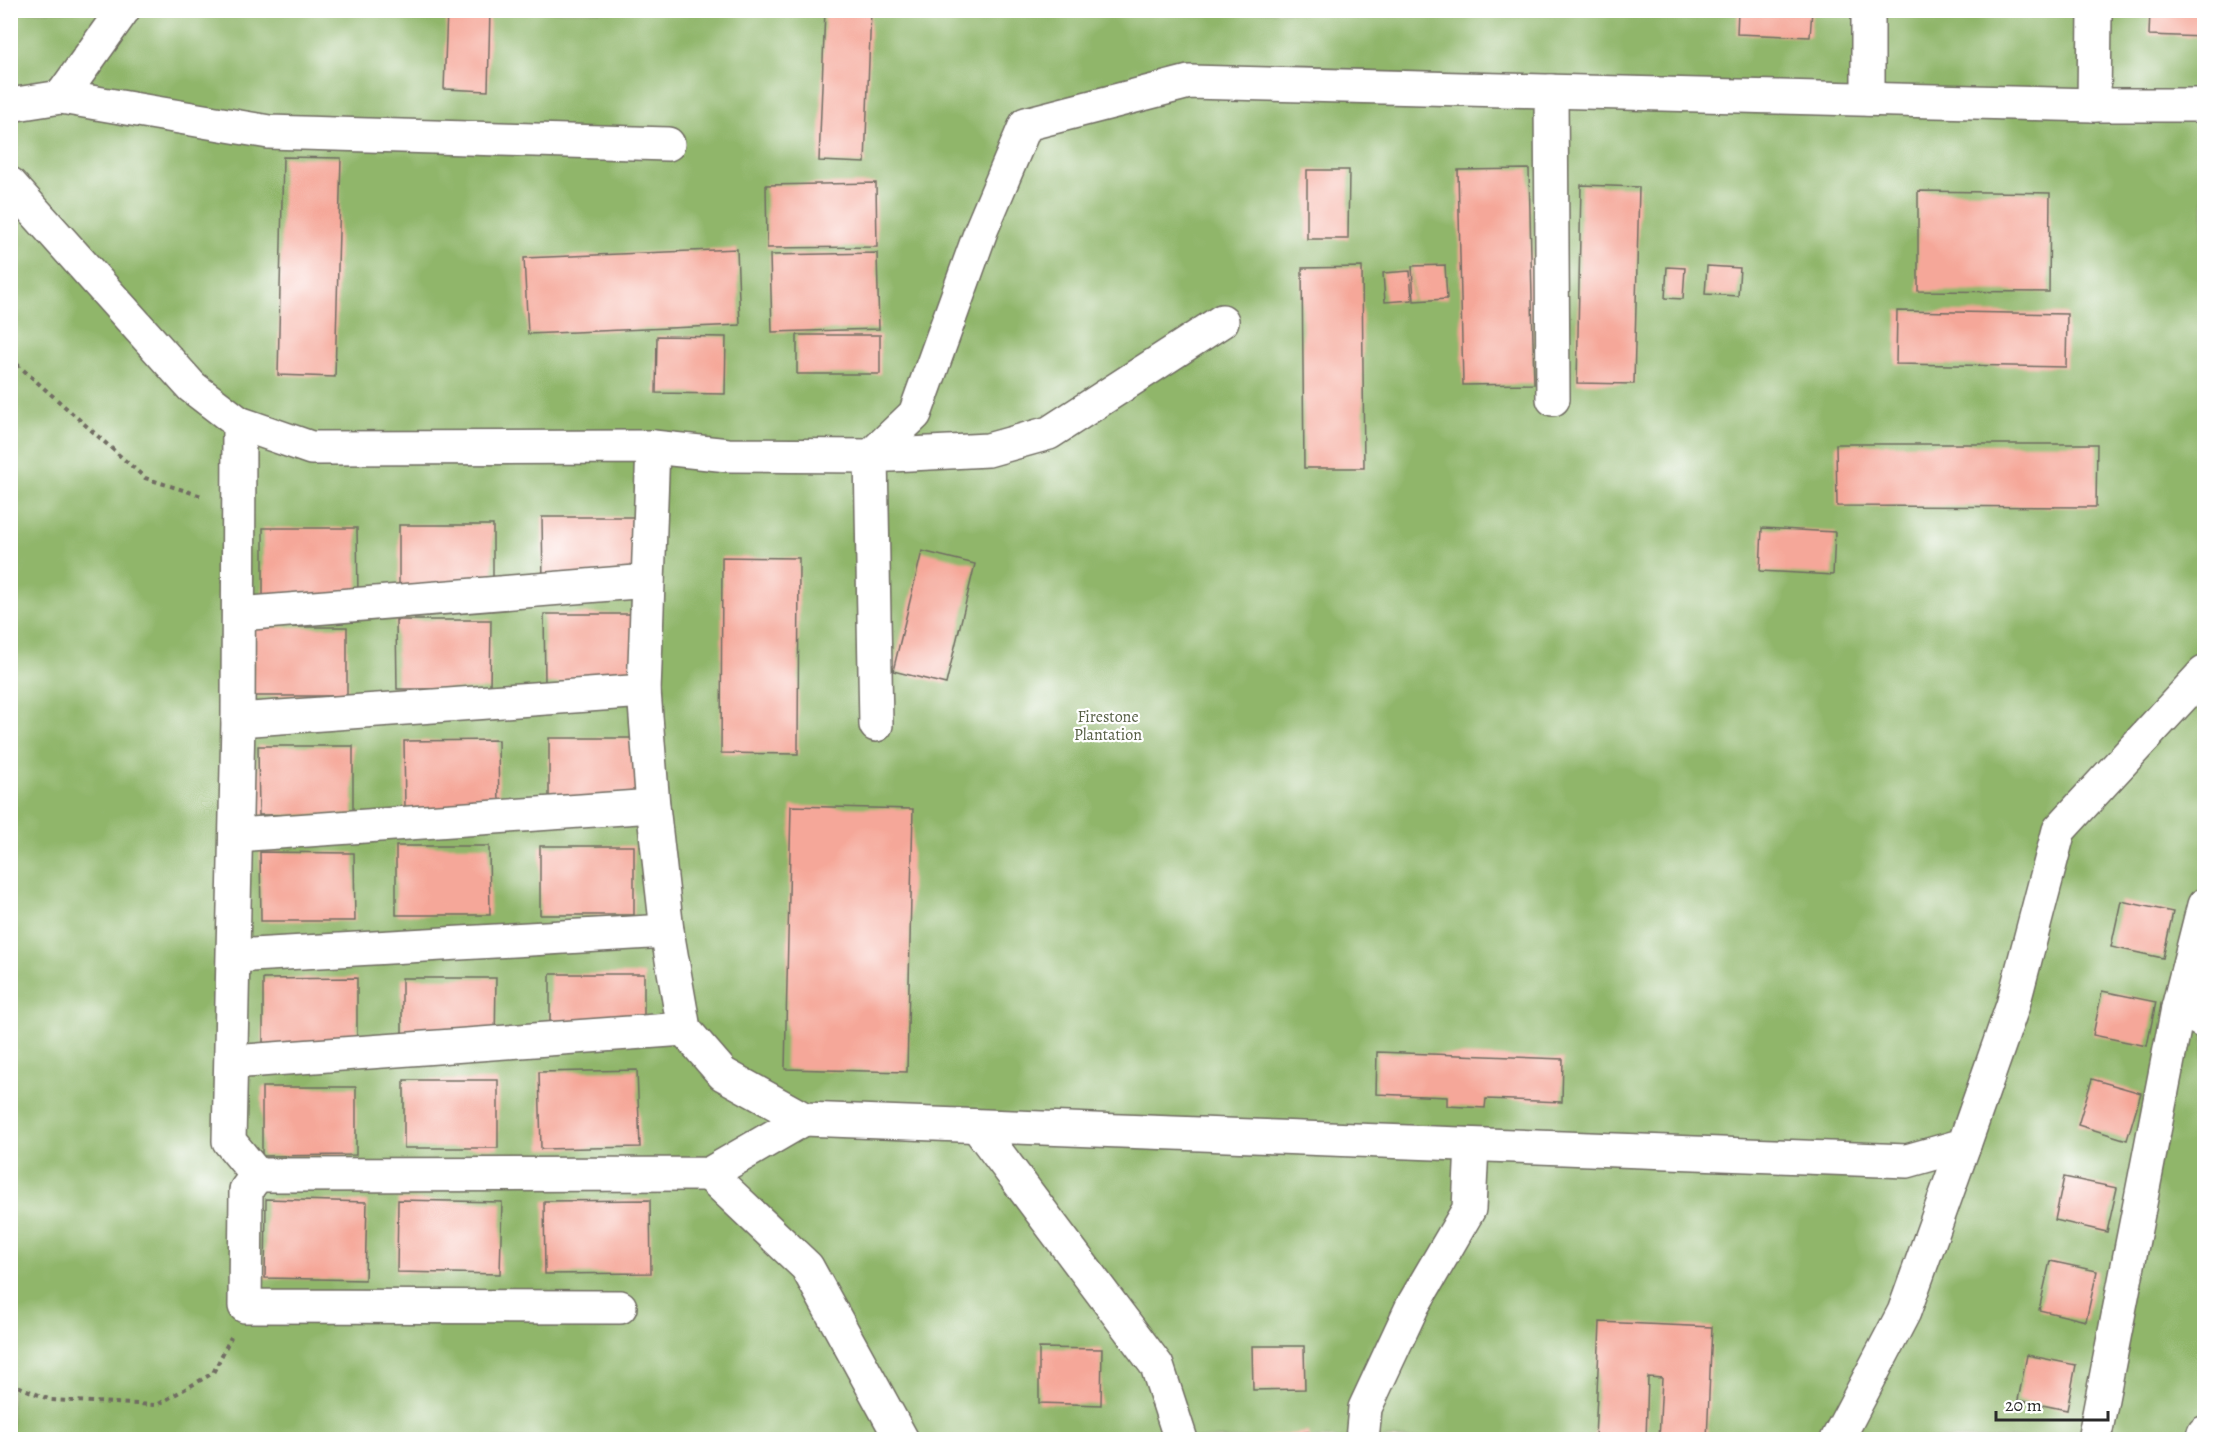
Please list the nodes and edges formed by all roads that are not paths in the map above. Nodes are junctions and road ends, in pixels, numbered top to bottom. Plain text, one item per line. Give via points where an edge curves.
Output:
1 (123, 10) edge
2 (1868, 10) edge
3 (2095, 10) edge
4 (1551, 91) junction
5 (61, 97) junction
6 (1869, 99) junction
7 (10, 105) edge
8 (2094, 105) junction
9 (2205, 105) edge
10 (668, 144) dead end
11 (10, 184) edge
12 (1222, 321) dead end
13 (1553, 399) dead end
14 (239, 423) junction
15 (653, 447) junction
16 (871, 456) junction
17 (648, 581) junction
18 (239, 614) junction
19 (2205, 673) edge
20 (644, 691) junction
21 (238, 720) junction
22 (876, 725) dead end
23 (652, 806) junction
24 (236, 835) junction
25 (2205, 905) edge
26 (667, 931) junction
27 (235, 956) junction
28 (2191, 1015) edge
29 (684, 1029) junction
30 (232, 1062) junction
31 (804, 1119) junction
32 (977, 1126) junction
33 (1472, 1145) junction
34 (1964, 1145) junction
35 (709, 1174) junction
36 (256, 1175) junction
37 (620, 1307) dead end
38 (2205, 1433) edge
39 (902, 1440) edge
40 (1181, 1440) edge
41 (1362, 1440) edge
42 (1837, 1440) edge
43 (2094, 1440) edge
44 (2202, 1440) edge

1 - 5 street
2 - 6 street
3 - 8 street
4 - 6 street
4 - 13 street
4 - 16 street via 1189,82 1026,124 982,228 915,414
5 - 7 street
5 - 10 street via 269,132
6 - 8 street
8 - 9 street
11 - 14 street via 192,387
12 - 16 street via 1048,433 988,450
14 - 15 street via 311,448
14 - 18 street
15 - 16 street via 728,456
15 - 17 street
16 - 22 street
17 - 18 street
17 - 20 street
18 - 21 street
19 - 34 street via 2059,830 2013,1005
20 - 21 street
20 - 23 street
21 - 24 street
23 - 24 street
23 - 26 street
24 - 27 street
25 - 28 street
26 - 27 street
26 - 29 street
27 - 30 street
28 - 43 street
29 - 30 street
29 - 31 street via 723,1074
30 - 36 street via 230,1140
31 - 32 street
31 - 35 street
32 - 33 street
32 - 40 street via 1157,1366
33 - 34 street via 1907,1161
33 - 41 street via 1469,1209 1413,1305 1374,1388 1365,1408
34 - 42 street via 1904,1312
35 - 36 street
35 - 39 street via 807,1267
36 - 37 street via 246,1190 245,1306
38 - 44 street

